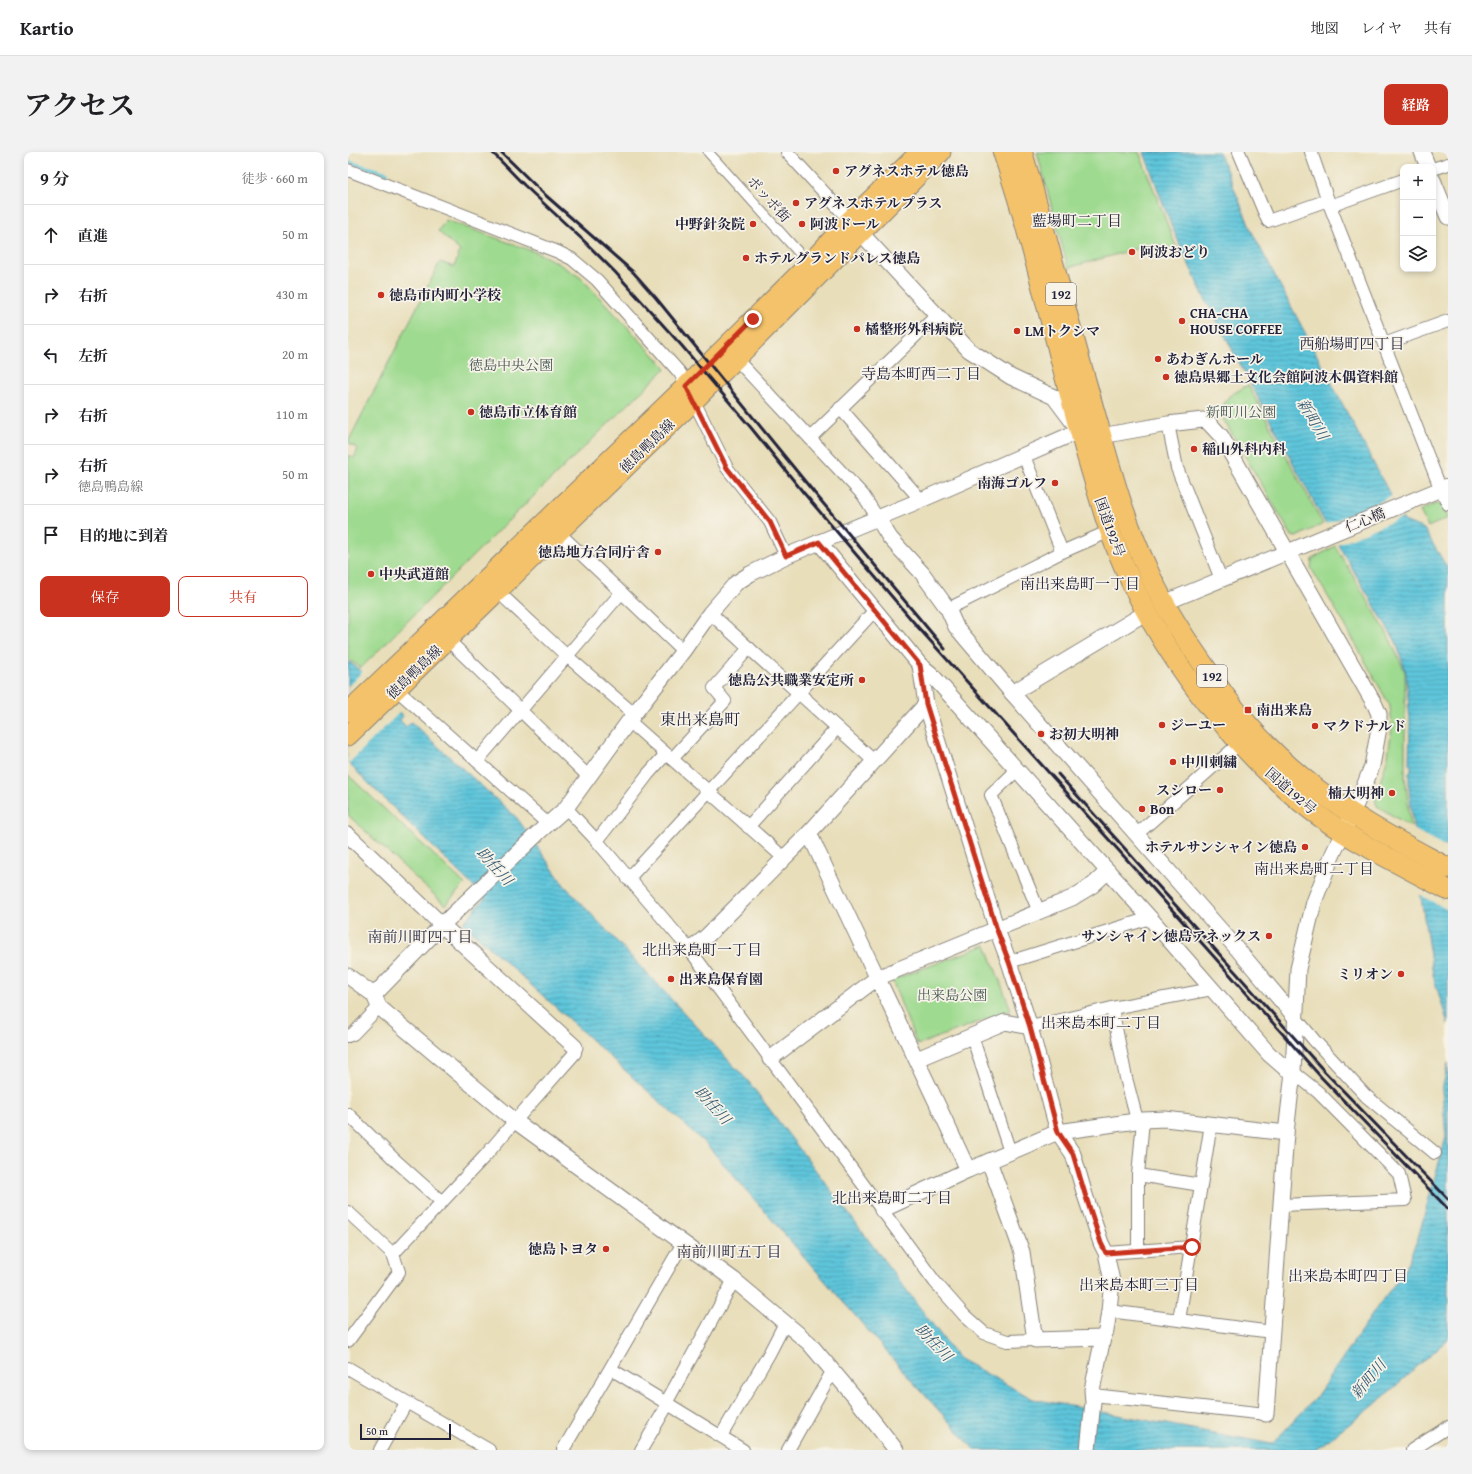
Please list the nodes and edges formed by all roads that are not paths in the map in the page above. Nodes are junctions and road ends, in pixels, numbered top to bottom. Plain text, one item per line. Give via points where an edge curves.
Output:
1 (708, 152) edge
2 (787, 152) edge
3 (920, 152) edge
4 (941, 152) edge
5 (1003, 152) edge
6 (1022, 152) edge
7 (1239, 152) edge
8 (1310, 152) edge
9 (1422, 152) edge
10 (1427, 164) edge
11 (1448, 164) edge
12 (1436, 168) edge
13 (348, 170) edge
14 (1400, 181) edge
15 (1436, 187) edge
16 (1329, 203) junction
17 (1448, 217) edge
18 (855, 227) junction
19 (809, 264) junction
20 (936, 316) junction
21 (1448, 321) edge
22 (1384, 344) junction
23 (736, 359) junction
24 (690, 394) junction
25 (840, 408) junction
26 (1168, 424) junction
27 (1079, 431) junction
28 (1101, 436) junction
29 (810, 438) junction
30 (1024, 456) junction
31 (1444, 488) edge
32 (921, 500) junction
33 (1448, 504) edge
34 (877, 518) junction
35 (1110, 531) junction
36 (558, 532) junction
37 (819, 542) junction
38 (1062, 552) junction
39 (1288, 553) junction
40 (786, 556) junction
41 (1221, 579) junction
42 (491, 585) junction
43 (622, 593) junction
44 (1156, 608) junction
45 (948, 609) junction
46 (875, 610) junction
47 (710, 613) junction
48 (447, 639) junction
49 (749, 648) junction
50 (683, 651) junction
51 (568, 657) junction
52 (920, 665) junction
53 (388, 690) junction
54 (799, 693) junction
55 (1012, 693) junction
56 (926, 704) junction
57 (521, 711) junction
58 (348, 712) edge
59 (631, 717) junction
60 (837, 728) junction
61 (348, 736) edge
62 (1240, 743) junction
63 (669, 756) junction
64 (477, 761) junction
65 (874, 761) junction
66 (1017, 770) junction
67 (589, 777) junction
68 (709, 791) junction
69 (566, 808) junction
70 (1352, 813) junction
71 (748, 826) junction
72 (543, 829) junction
73 (1344, 831) junction
74 (809, 833) junction
75 (1137, 834) junction
76 (348, 835) edge
77 (597, 841) junction
78 (784, 858) junction
79 (1448, 868) edge
80 (1108, 871) junction
81 (628, 879) junction
82 (1448, 890) edge
83 (1039, 912) junction
84 (1150, 918) junction
85 (442, 925) junction
86 (997, 930) junction
87 (690, 950) junction
88 (1009, 962) junction
89 (348, 976) edge
90 (877, 978) junction
91 (1212, 989) junction
92 (377, 1001) junction
93 (1112, 1008) junction
94 (1295, 1017) junction
95 (1030, 1027) junction
96 (348, 1036) edge
97 (972, 1036) junction
98 (575, 1047) joint
99 (770, 1059) junction
100 (917, 1059) junction
101 (1293, 1072) junction
102 (348, 1114) edge
103 (1140, 1120) junction
104 (515, 1121) junction
105 (1211, 1124) junction
106 (1058, 1132) junction
107 (1286, 1133) junction
108 (1010, 1152) junction
109 (1435, 1153) dead end
110 (989, 1161) junction
111 (968, 1170) junction
112 (1138, 1175) junction
113 (1201, 1186) junction
114 (442, 1202) junction
115 (1281, 1205) junction
116 (882, 1210) junction
117 (348, 1212) edge
118 (683, 1242) junction
119 (1192, 1247) junction
120 (1138, 1250) junction
121 (1106, 1253) junction
122 (393, 1254) junction
123 (734, 1280) junction
124 (1109, 1311) junction
125 (1179, 1320) junction
126 (785, 1323) junction
127 (1272, 1332) junction
128 (1103, 1338) junction
129 (1036, 1340) junction
130 (348, 1341) edge
131 (348, 1368) edge
132 (610, 1369) junction
133 (832, 1370) junction
134 (1093, 1398) junction
135 (406, 1403) junction
136 (667, 1403) junction
137 (1266, 1414) joint
138 (1448, 1427) edge
139 (721, 1436) junction
140 (380, 1450) edge
141 (489, 1450) edge
142 (563, 1450) edge
143 (641, 1450) edge
144 (744, 1450) edge
145 (788, 1450) edge
146 (896, 1450) edge
147 (1088, 1450) edge
148 (1412, 1450) edge

1 - 19 street, ポッポ街
2 - 18 street
3 - 18 main road, 徳島鴨島線
4 - 18 main road, 徳島鴨島線
5 - 27 highway, 国道192号 / 192 via 1028,233
6 - 28 highway, 国道192号 / 192
7 - 16 street via 1268,221
8 - 16 street
9 - 10 street
11 - 12 street
13 - 24 street via 572,259 597,280 679,372
14 - 16 street
15 - 17 street
16 - 22 street
18 - 19 main road, 徳島鴨島線
18 - 20 street
18 - 23 main road, 徳島鴨島線
19 - 24 main road, 徳島鴨島線
20 - 25 street
20 - 27 street via 969,350 1011,377 1054,396
21 - 22 street
22 - 31 street
23 - 24 main road, 徳島鴨島線
23 - 29 street
24 - 36 main road, 徳島鴨島線
24 - 40 street via 727,468 770,522
24 - 42 main road, 徳島鴨島線
25 - 29 street
25 - 32 street
26 - 28 street
26 - 39 street via 1203,420 1214,428
26 - 41 street via 1177,468
27 - 28 street
27 - 30 street
27 - 35 highway, 国道192号 / 192
28 - 44 highway, 国道192号 / 192 via 1130,530 1146,567
29 - 34 street via 863,495
30 - 32 street
30 - 38 street
31 - 33 street
31 - 39 street, 仁心橋
32 - 34 street
34 - 37 street
34 - 45 street via 890,538 922,573
35 - 38 street
35 - 44 highway, 国道192号 / 192 via 1127,572
36 - 42 main road, 徳島鴨島線
36 - 43 street
37 - 40 street
37 - 46 street
38 - 45 street
39 - 41 street, 仁心橋
39 - 70 street via 1379,714 1372,766
40 - 47 street via 736,583
41 - 44 street, 仁心橋
42 - 48 main road, 徳島鴨島線
42 - 51 street
42 - 53 main road, 徳島鴨島線
43 - 50 street
43 - 51 street
44 - 55 street, 仁心橋
44 - 62 highway, 国道192号 / 192 via 1169,649 1192,685
44 - 70 highway, 国道192号 / 192 via 1186,639 1228,701 1255,733 1312,786
45 - 55 street via 956,627
46 - 52 street
46 - 54 street
47 - 49 street
47 - 50 street
48 - 53 main road, 徳島鴨島線
48 - 57 street
49 - 54 street
49 - 63 street via 714,688 725,701
50 - 59 street
51 - 57 street
51 - 59 street
52 - 56 street
52 - 66 street
53 - 58 main road, 徳島鴨島線
53 - 61 main road, 徳島鴨島線
53 - 64 street
54 - 60 street
54 - 68 street
55 - 75 street
56 - 65 street
56 - 86 street
57 - 64 street
57 - 67 street
59 - 63 street
59 - 67 street
60 - 65 street
60 - 71 street
62 - 73 highway, 国道192号 / 192 via 1278,782
62 - 75 street
63 - 68 street
63 - 77 street via 648,774
64 - 72 street
65 - 74 street
66 - 80 street
66 - 83 street via 991,795
67 - 69 street
68 - 71 street
68 - 81 street
69 - 72 street
69 - 77 street
70 - 73 street
70 - 79 highway, 国道192号 / 192
71 - 78 street
72 - 85 street
73 - 82 highway, 国道192号 / 192
73 - 94 street via 1314,902 1308,924 1298,969
74 - 78 street
74 - 90 street
75 - 94 street
76 - 85 street
77 - 81 street
78 - 87 street
80 - 83 street via 1083,893
80 - 84 street
81 - 87 street
83 - 86 street
84 - 88 street
84 - 91 street
85 - 92 street
85 - 98 street
86 - 88 street
86 - 90 street
87 - 99 street
88 - 95 street
89 - 92 street
90 - 99 street
90 - 100 street
91 - 93 street
91 - 101 street via 1268,1054
92 - 96 street via 353,1034
92 - 104 street
93 - 95 street
93 - 103 street via 1127,1080
94 - 101 street
94 - 109 street via 1366,1096
95 - 97 street via 1005,1022
95 - 106 street
97 - 100 street
97 - 108 street
98 - 104 street via 575,1053
99 - 116 street
100 - 111 street
101 - 107 street
101 - 115 street via 1318,1092 1399,1174 1405,1200
102 - 114 street
103 - 105 street via 1165,1118
103 - 106 street
103 - 112 street
104 - 114 street
104 - 118 street
105 - 107 street
105 - 113 street
106 - 108 street
106 - 121 street via 1073,1154
107 - 115 street
108 - 110 street
110 - 111 street
110 - 129 street via 1022,1252
111 - 116 street
112 - 113 street
112 - 120 street
113 - 119 street
114 - 122 street
115 - 127 street
116 - 129 street via 934,1282 984,1333 1007,1341
117 - 122 street
118 - 123 street
118 - 132 street
119 - 120 street
119 - 125 street
120 - 121 street
121 - 124 street via 1112,1281
122 - 130 street via 398,1272
123 - 126 street
123 - 136 street
124 - 125 street
124 - 128 street
125 - 127 street
126 - 133 street via 809,1343
126 - 139 street via 770,1354
127 - 137 street
128 - 129 street
128 - 134 street via 1092,1390
131 - 135 street
132 - 136 street
132 - 142 street
133 - 145 street
133 - 146 street
134 - 137 street
134 - 147 street
135 - 140 street
135 - 141 street
136 - 139 street
136 - 143 street
138 - 148 street
139 - 144 street

